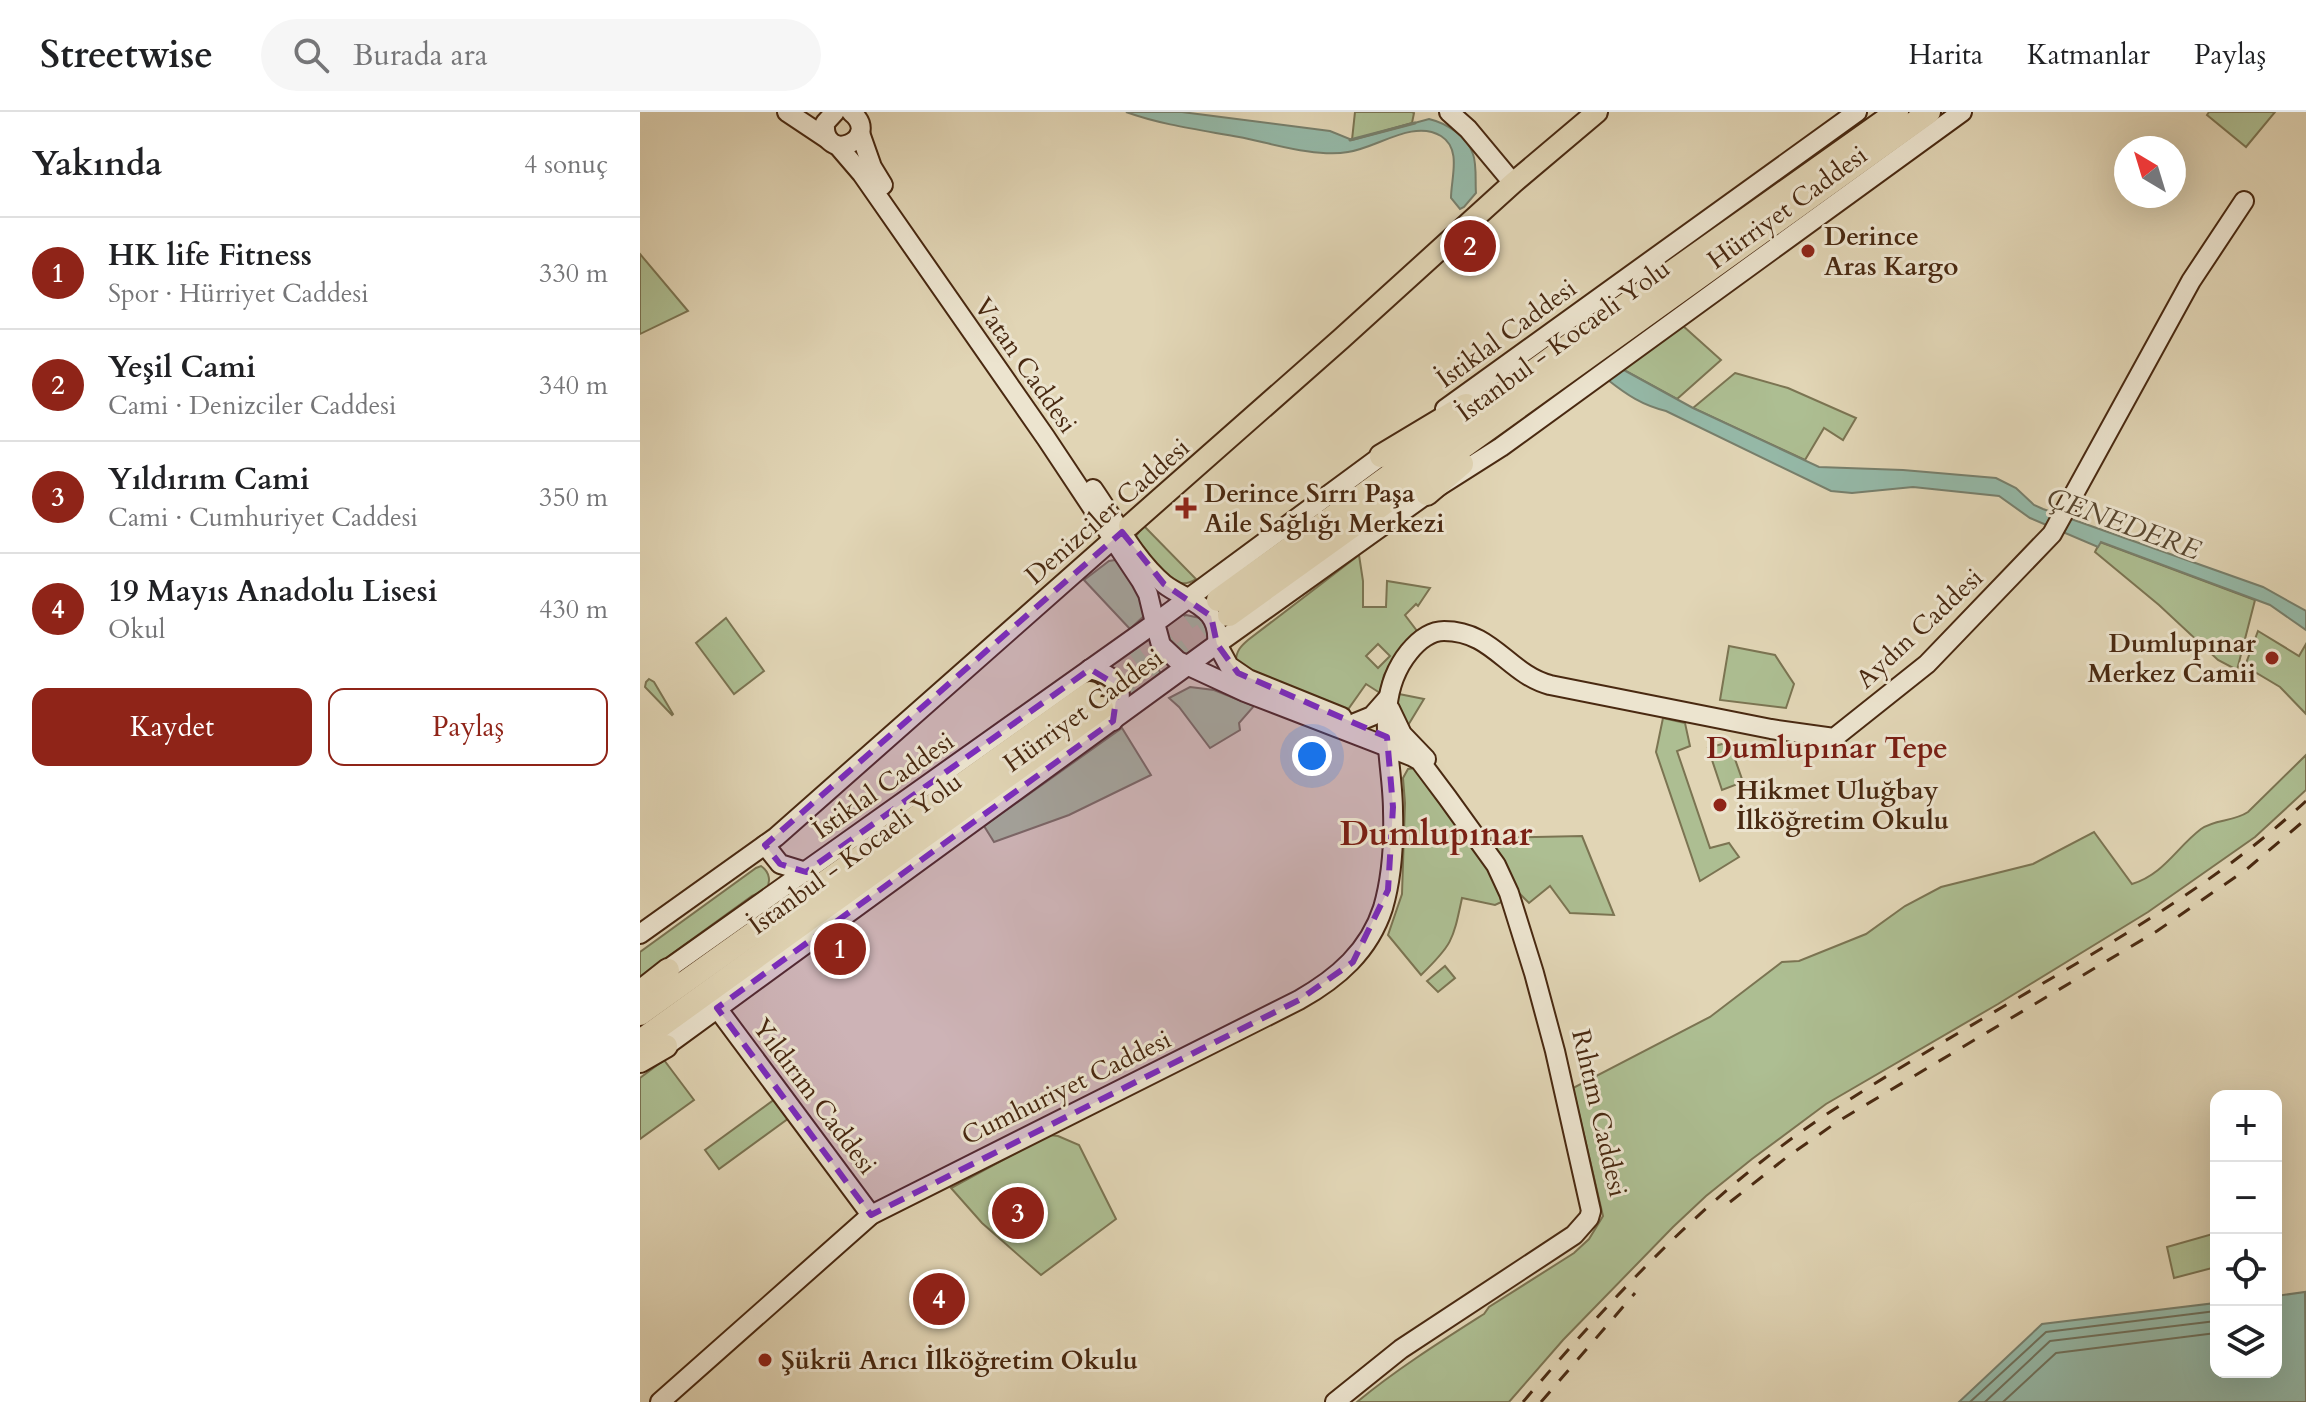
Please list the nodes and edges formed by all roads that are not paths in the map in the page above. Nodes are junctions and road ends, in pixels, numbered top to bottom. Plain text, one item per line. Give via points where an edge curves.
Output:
1 (787, 112) edge
2 (835, 112) edge
3 (851, 112) edge
4 (869, 112) edge
5 (1449, 112) edge
6 (1597, 112) edge
7 (1857, 112) edge
8 (1897, 112) edge
9 (1929, 112) edge
10 (1962, 112) edge
11 (860, 132) junction
12 (834, 143) junction
13 (1513, 183) junction
14 (2244, 201) dead end
15 (1596, 338) junction
16 (1381, 456) junction
17 (1427, 494) junction
18 (1121, 533) junction
19 (1186, 598) junction
20 (1224, 608) tunnel mouth
21 (1155, 623) junction
22 (1217, 644) junction
23 (1189, 665) junction
24 (1090, 669) junction
25 (1387, 699) junction
26 (1102, 707) junction
27 (1359, 731) junction
28 (1388, 742) junction
29 (1415, 755) junction
30 (1389, 771) junction
31 (765, 845) junction
32 (780, 864) junction
33 (806, 872) junction
34 (777, 892) junction
35 (640, 934) edge
36 (668, 970) joint
37 (640, 990) edge
38 (717, 1008) junction
39 (640, 1014) edge
40 (640, 1041) edge
41 (666, 1046) joint
42 (640, 1063) edge
43 (871, 1215) junction
44 (660, 1402) edge
45 (1335, 1402) edge
46 (1349, 1402) edge

1 - 12 main road, Vatan Caddesi
2 - 12 main road via 824,129
3 - 11 main road, Vatan Caddesi
4 - 11 main road
5 - 13 main road
6 - 13 main road, Denizciler Caddesi
7 - 16 main road, İstiklal Caddesi
8 - 15 highway
9 - 15 highway, İstanbul - Kocaeli Yolu
10 - 17 main road, Hürriyet Caddesi via 1501,447
11 - 12 main road via 854,142
11 - 18 main road, Vatan Caddesi via 881,182
12 - 18 main road, Vatan Caddesi via 862,174 1037,426
13 - 18 main road, Denizciler Caddesi
14 - 25 main road, Aydın Caddesi via 2191,281 2052,534 1927,664 1834,738 1539,682 1489,644 1455,632 1435,632 1420,640 1395,673
15 - 16 highway
15 - 17 highway
15 - 20 highway, İstanbul - Kocaeli Yolu
16 - 19 main road, İstiklal Caddesi
17 - 22 main road, Hürriyet Caddesi
18 - 19 main road, Vatan Caddesi via 1156,576
18 - 21 main road, Vatan Caddesi
18 - 31 main road, Denizciler Caddesi
19 - 21 main road
19 - 22 main road, Vatan Caddesi via 1211,616
21 - 23 main road, Vatan Caddesi via 1161,645
21 - 24 main road, İstiklal Caddesi
22 - 23 main road
22 - 27 main road, Hürriyet Caddesi via 1229,666 1248,679
23 - 26 main road, Hürriyet Caddesi
23 - 27 main road, Hürriyet Caddesi via 1245,692
24 - 26 main road via 1118,686 1121,699
24 - 33 main road, İstiklal Caddesi
25 - 27 main road
25 - 28 main road, Cumhuriyet Caddesi
25 - 29 main road
26 - 38 main road, Hürriyet Caddesi
26 - 39 highway
26 - 40 highway, İstanbul - Kocaeli Yolu
27 - 28 main road, Hürriyet Caddesi
27 - 30 main road
28 - 29 main road, Hürriyet Caddesi
28 - 30 main road, Cumhuriyet Caddesi
29 - 30 main road via 1398,760
29 - 45 main road, Rıhtım Caddesi via 1496,865 1509,893 1555,1051 1591,1211 1563,1244 1401,1349
29 - 46 main road, Rıhtım Caddesi via 1424,756 1513,887 1597,1212 1580,1240 1404,1357
30 - 43 main road, Cumhuriyet Caddesi via 1393,846 1388,890 1370,938 1353,962 1320,988 1275,1012
31 - 32 main road
31 - 35 main road, Denizciler Caddesi
32 - 33 main road
32 - 34 main road
33 - 34 main road, İstiklal Caddesi
34 - 36 main road, İstiklal Caddesi
36 - 37 highway
38 - 41 main road, Hürriyet Caddesi
38 - 43 main road, Yıldırım Caddesi
41 - 42 highway
43 - 44 main road, Cumhuriyet Caddesi

